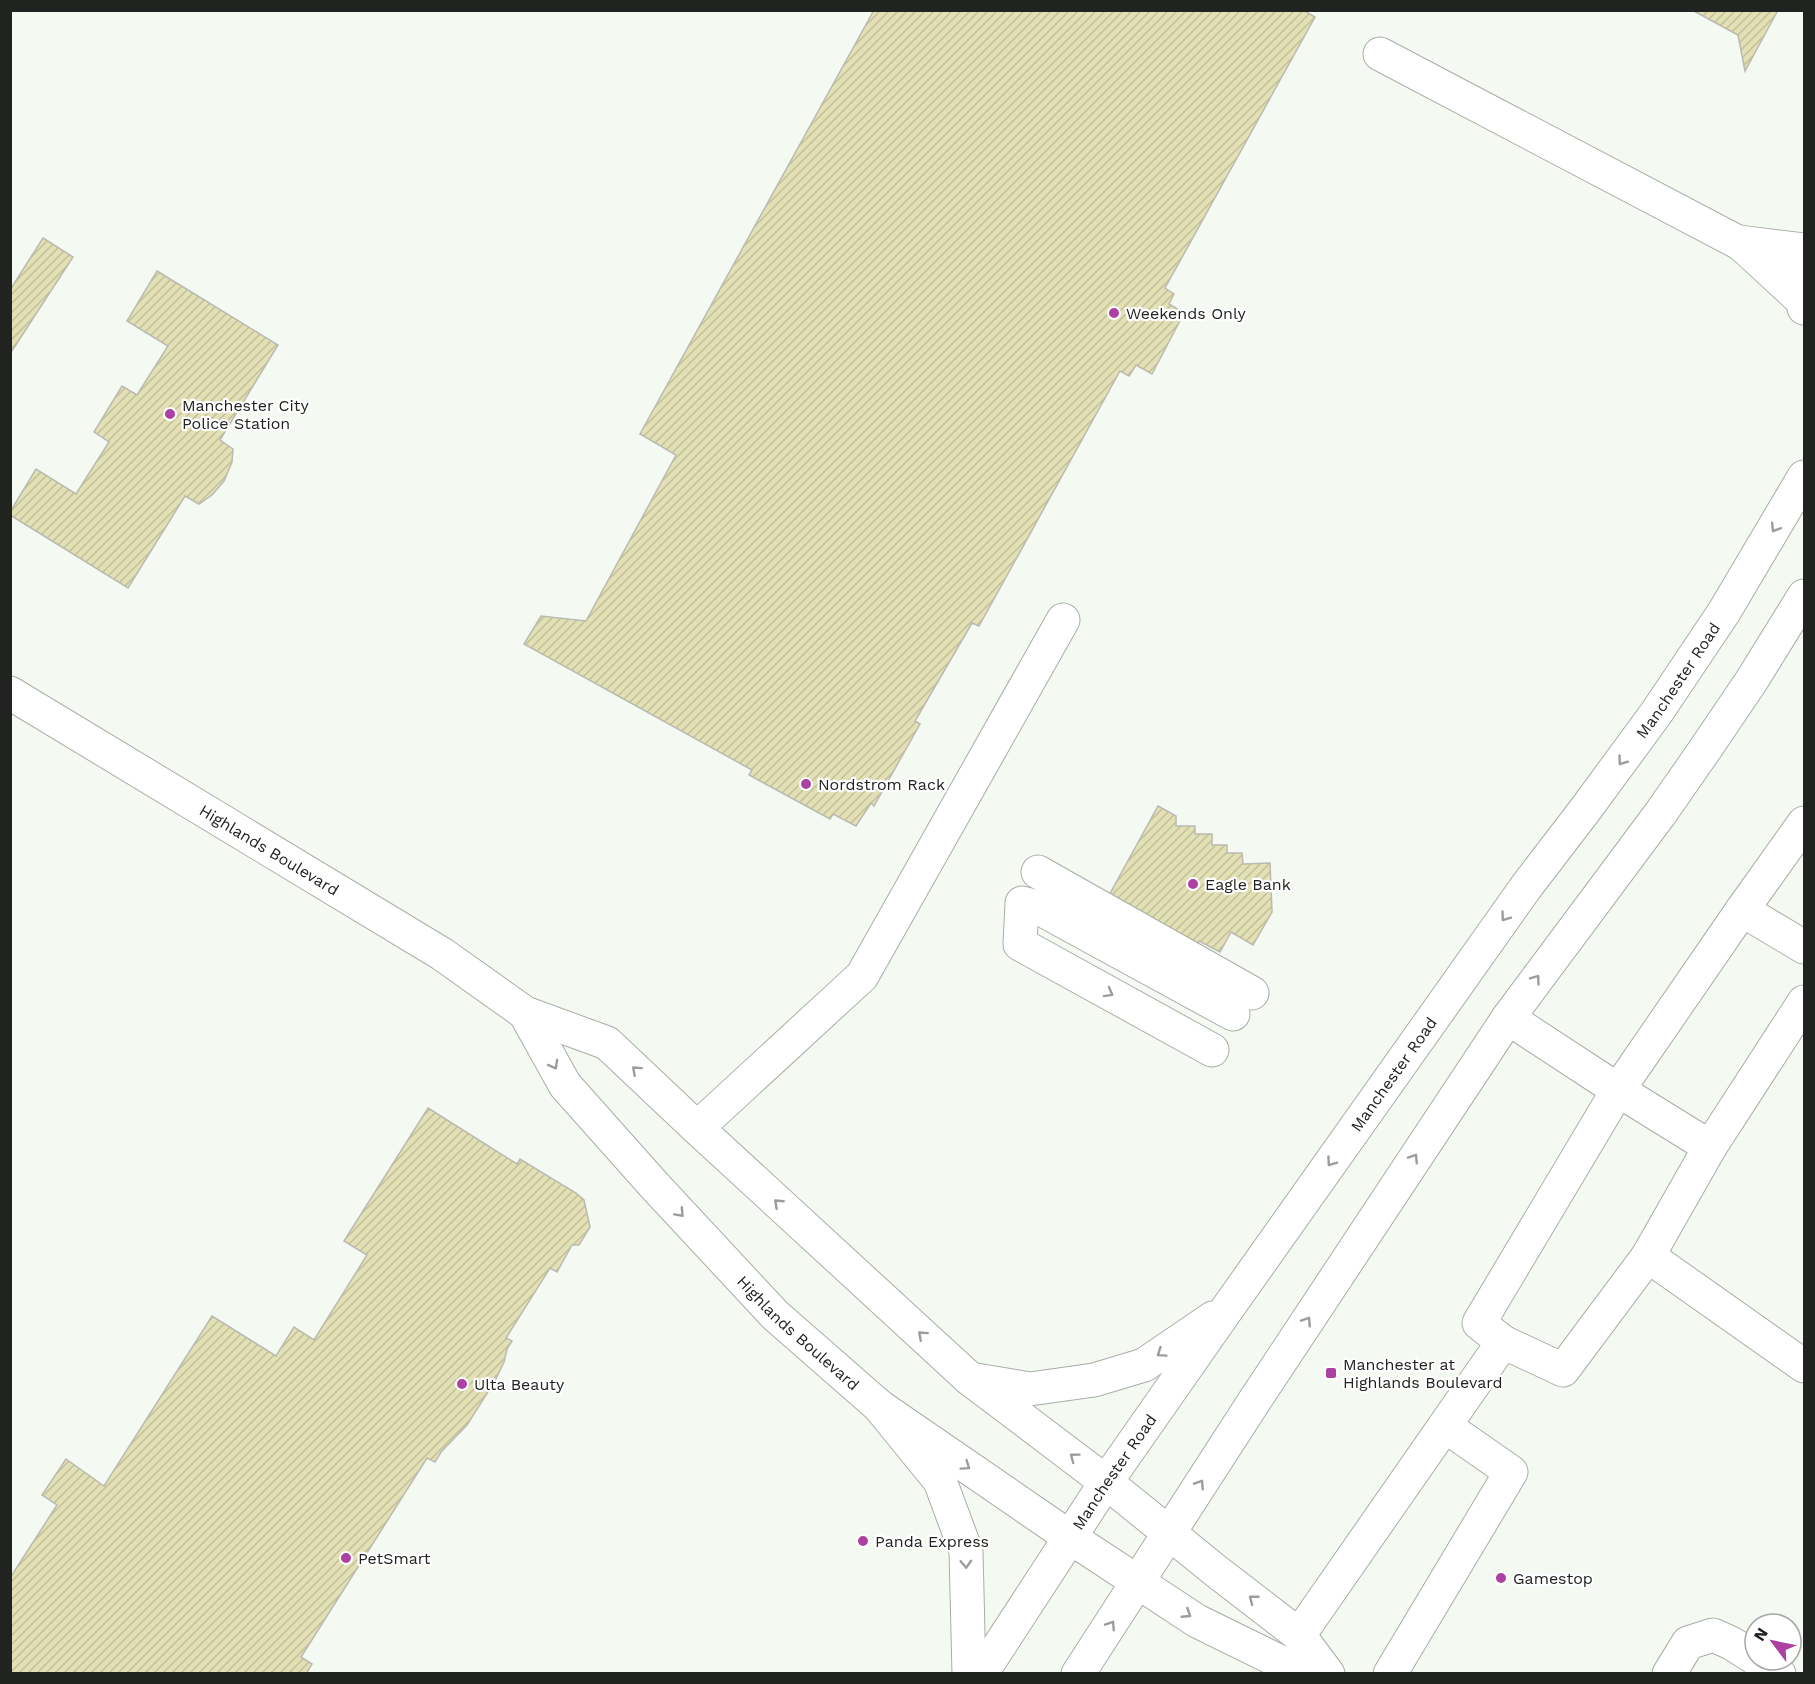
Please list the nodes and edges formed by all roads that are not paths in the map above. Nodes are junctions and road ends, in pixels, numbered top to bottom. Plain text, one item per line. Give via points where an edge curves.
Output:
1 (1380, 54) dead end
2 (1738, 242) junction
3 (1804, 250) edge
4 (1804, 277) edge
5 (1804, 308) edge
6 (1804, 477) edge
7 (1800, 612) edge
8 (1063, 620) dead end
9 (10, 693) edge
10 (1804, 823) edge
11 (1028, 895) dead end
12 (1742, 909) junction
13 (1804, 947) edge
14 (1804, 1002) edge
15 (525, 1013) junction
16 (1508, 1018) junction
17 (1233, 1019) dead end
18 (1618, 1090) junction
19 (697, 1128) junction
20 (1710, 1147) junction
21 (1648, 1256) junction
22 (1227, 1309) junction
23 (1503, 1342) junction
24 (1804, 1366) edge
25 (970, 1379) junction
26 (879, 1406) junction
27 (1445, 1426) junction
28 (1106, 1482) junction
29 (1169, 1533) junction
30 (1071, 1538) junction
31 (1138, 1583) junction
32 (1299, 1635) junction
33 (1743, 1651) edge
34 (1266, 1665) edge
35 (969, 1674) edge
36 (981, 1674) edge
37 (1078, 1674) edge
38 (1305, 1674) edge
39 (1328, 1674) edge
40 (1390, 1674) edge
41 (1669, 1674) edge

1 - 2 main road
2 - 3 main road
2 - 4 main road
2 - 5 main road via 1803,301
6 -> 22 main road, Manchester Road via 1724,612 1657,712 1526,887
16 -> 7 main road via 1666,804
8 - 19 main road via 862,976
9 - 15 main road, Highlands Boulevard via 442,954
10 - 12 main road
11 -> 17 main road via 1037,907
12 - 13 main road
12 - 18 main road
14 - 20 main road
19 -> 15 main road, Highlands Boulevard via 607,1043
15 -> 26 main road, Highlands Boulevard via 565,1085 654,1185 775,1315
16 - 18 main road
29 -> 16 main road
18 - 20 main road
18 - 23 main road via 1479,1323
25 -> 19 main road, Highlands Boulevard
20 - 21 main road
21 - 23 main road via 1563,1370
21 - 24 main road
22 -> 25 main road via 1144,1365 1094,1380 1030,1389
22 - 28 main road, Manchester Road
23 - 27 main road
28 -> 25 main road, Highlands Boulevard
26 -> 30 main road, Highlands Boulevard
26 -> 35 main road via 940,1481 966,1551
27 - 32 main road
27 - 40 main road via 1511,1472
28 - 29 main road, Highlands Boulevard
28 - 30 main road, Manchester Road
29 - 31 main road
32 -> 29 main road, Highlands Boulevard
30 - 31 main road, Highlands Boulevard
30 - 36 main road, Manchester Road
31 -> 34 main road, Highlands Boulevard
37 -> 31 main road
32 - 39 main road, Highlands Boulevard
33 - 41 main road via 1713,1635 1688,1643
34 - 38 main road, Highlands Boulevard

